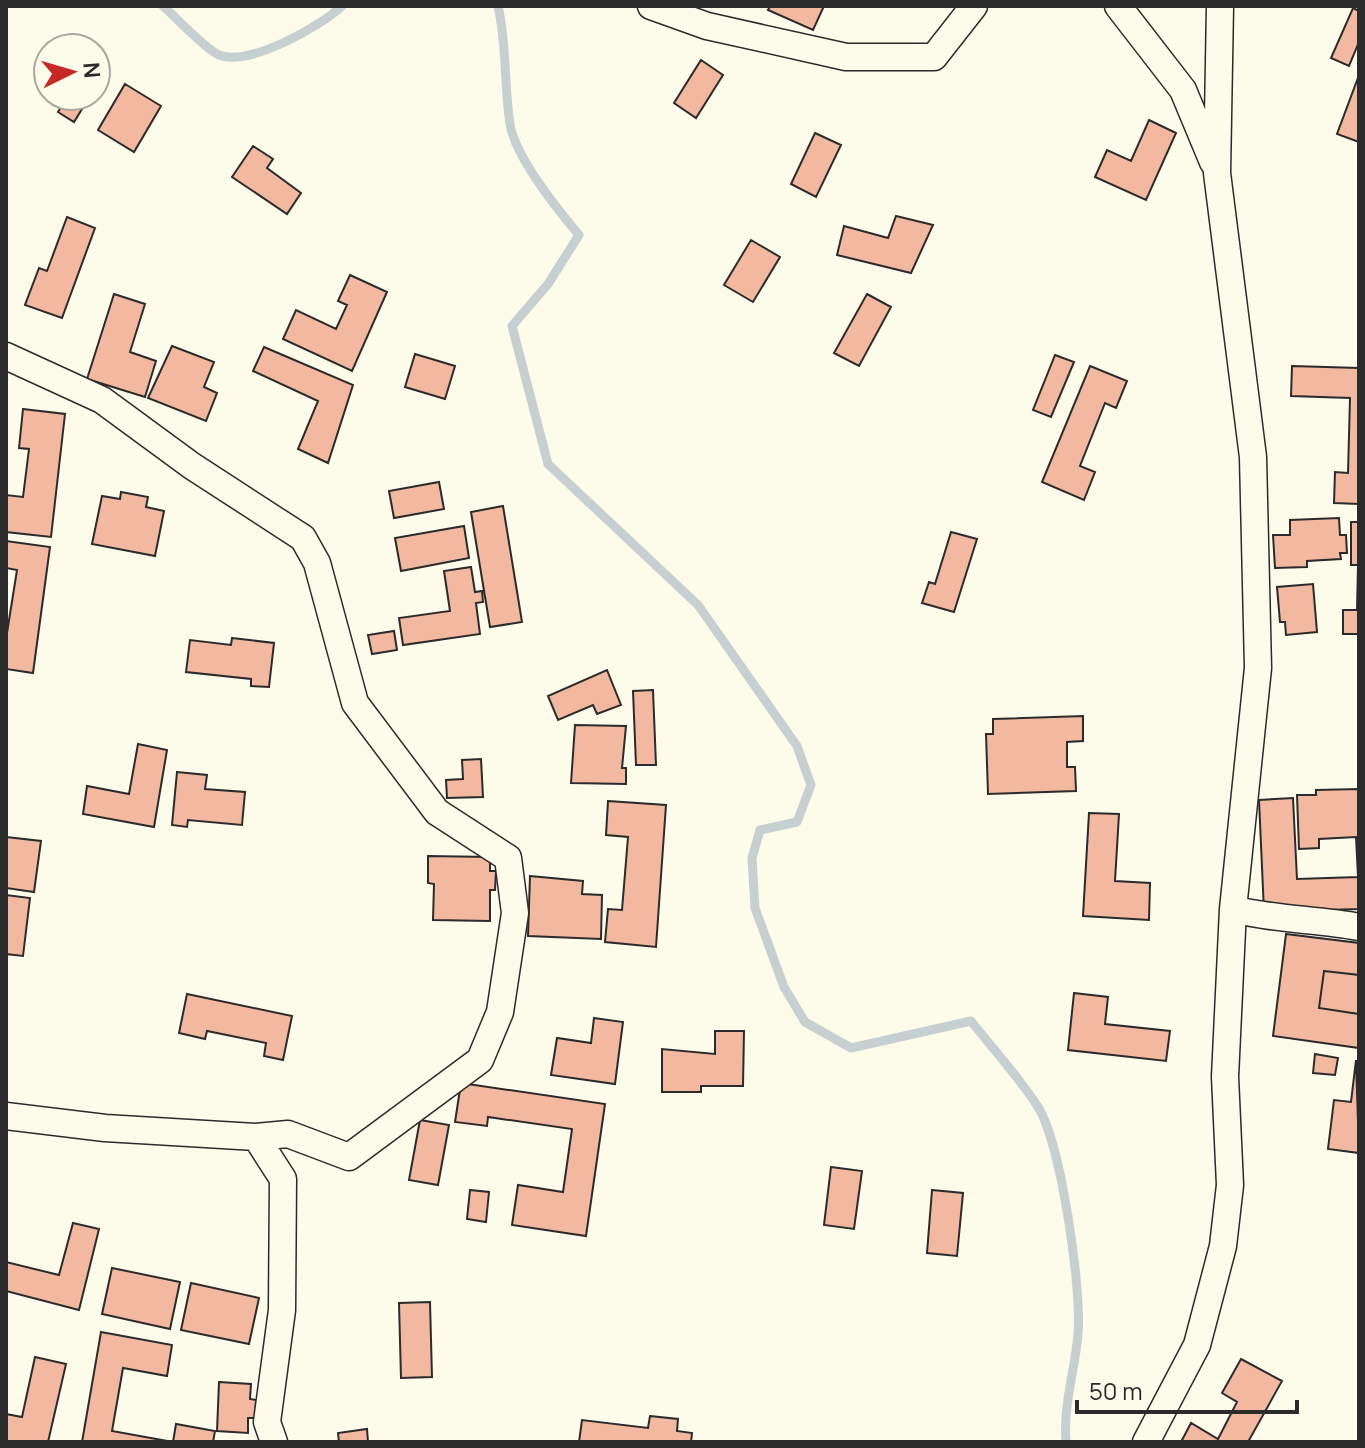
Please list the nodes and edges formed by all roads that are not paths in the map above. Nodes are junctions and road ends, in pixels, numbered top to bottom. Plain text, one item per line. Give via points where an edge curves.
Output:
1 (651, 6) edge
2 (974, 6) edge
3 (1118, 6) edge
4 (1220, 6) edge
5 (1217, 173) junction
6 (6, 356) edge
7 (1233, 909) junction
8 (1359, 927) edge
9 (6, 1116) edge
10 (256, 1137) junction
11 (274, 1442) edge
12 (1146, 1442) edge

1 - 2 street via 707,26 846,57 934,57
3 - 5 street via 1183,90
4 - 5 street
5 - 7 street via 1253,457 1258,668
6 - 10 street via 102,400 303,538 317,563 355,703 437,812 508,858 515,913 500,1012 480,1060 349,1157 288,1134
7 - 8 street
7 - 12 street via 1225,1077 1230,1185 1223,1246 1197,1345
9 - 10 street
10 - 11 street via 283,1179 282,1310 267,1422

